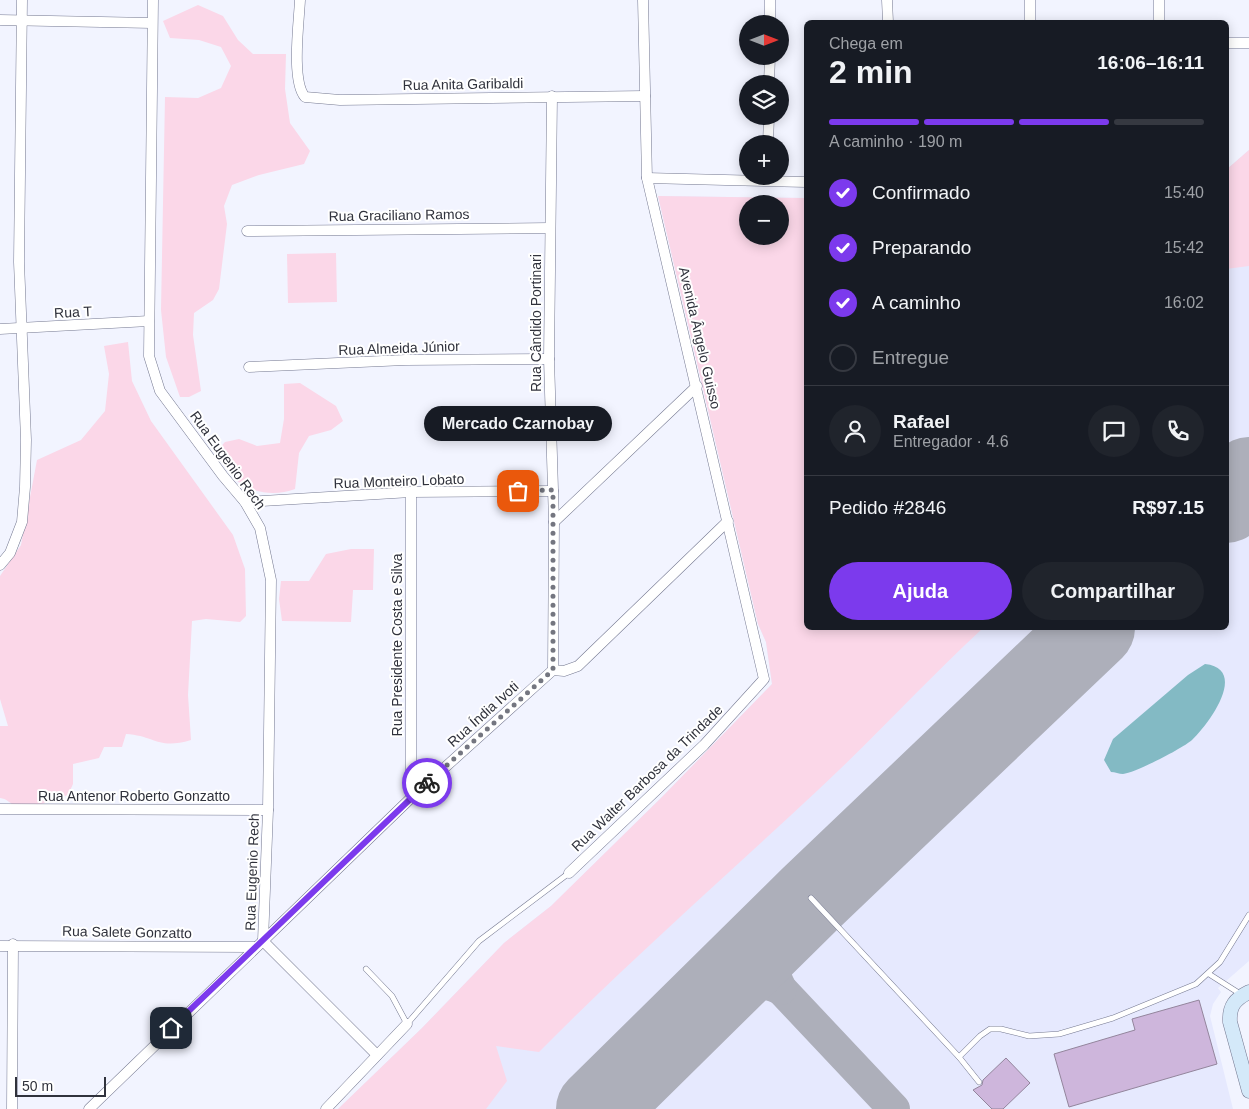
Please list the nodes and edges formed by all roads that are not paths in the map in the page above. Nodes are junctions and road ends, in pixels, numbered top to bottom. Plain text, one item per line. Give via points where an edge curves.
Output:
1 (22, 0) edge
2 (152, 0) edge
3 (300, 0) edge
4 (644, 0) edge
5 (770, 0) edge
6 (887, 0) edge
7 (1030, 0) edge
8 (1159, 0) edge
9 (770, 15) edge
10 (0, 20) edge
11 (23, 20) junction
12 (888, 20) edge
13 (1030, 20) edge
14 (1159, 20) edge
15 (152, 23) junction
16 (1229, 43) edge
17 (1249, 43) edge
18 (552, 96) junction
19 (645, 96) junction
20 (647, 178) junction
21 (739, 179) edge
22 (789, 181) edge
23 (804, 182) edge
24 (550, 228) junction
25 (247, 231) dead end
26 (148, 321) junction
27 (0, 329) edge
28 (23, 329) junction
29 (549, 359) junction
30 (249, 367) dead end
31 (697, 386) junction
32 (553, 490) junction
33 (411, 492) junction
34 (245, 502) junction
35 (728, 521) junction
36 (554, 522) junction
37 (0, 565) edge
38 (553, 670) junction
39 (764, 679) joint
40 (411, 798) junction
41 (0, 809) edge
42 (268, 810) junction
43 (569, 873) joint
44 (810, 898) dead end
45 (1249, 916) edge
46 (263, 941) junction
47 (13, 944) junction
48 (0, 946) edge
49 (254, 948) junction
50 (366, 969) dead end
51 (1209, 974) junction
52 (1246, 994) edge
53 (407, 1024) junction
54 (377, 1055) junction
55 (959, 1057) junction
56 (979, 1082) dead end
57 (1249, 1092) edge
58 (12, 1109) edge
59 (89, 1109) edge
60 (326, 1109) edge

1 - 11 street
2 - 15 street, Rua Eugenio Rech
3 - 18 street, Rua Anita Garibaldi via 298,76 300,91 305,97 340,100
4 - 19 street, Avenida Ângelo Guisso
5 - 9 street
6 - 12 street
7 - 13 street
8 - 14 street
10 - 11 street
11 - 15 street
11 - 28 street via 19,262
15 - 26 street, Rua Eugenio Rech
16 - 17 street
18 - 19 street, Rua Anita Garibaldi
18 - 24 street, Rua Cândido Portinari
19 - 20 street, Avenida Ângelo Guisso
20 - 21 street
20 - 31 street, Avenida Ângelo Guisso
22 - 23 street
24 - 25 street, Rua Graciliano Ramos
24 - 29 street, Rua Cândido Portinari
26 - 28 street, Rua T
26 - 34 street, Rua Eugenio Rech via 148,356 160,390
27 - 28 street, Rua T
28 - 37 street via 25,487 22,522 10,552
29 - 30 street, Rua Almeida Júnior via 405,360
29 - 32 street, Rua Cândido Portinari
31 - 35 street, Avenida Ângelo Guisso
31 - 36 street
32 - 33 street, Rua Monteiro Lobato
32 - 36 street, Rua Cândido Portinari
33 - 34 street, Rua Monteiro Lobato
33 - 40 street, Rua Presidente Costa e Silva
34 - 42 street, Rua Eugenio Rech via 260,528 271,580
35 - 38 street via 578,666 564,671
35 - 39 street, Avenida Ângelo Guisso
36 - 38 street, Rua Cândido Portinari
38 - 40 street, Rua Índia Ivoti
39 - 43 street, Rua Walter Barbosa da Trindade via 704,745
40 - 46 street, Rua Índia Ivoti
41 - 42 street, Rua Antenor Roberto Gonzatto
42 - 46 street, Rua Eugenio Rech
43 - 53 lane via 479,940
44 - 55 lane
45 - 51 lane via 1230,948
46 - 49 street, Rua Índia Ivoti
46 - 54 street
47 - 48 street, Rua Salete Gonzatto
47 - 49 street, Rua Salete Gonzatto
47 - 58 street
49 - 59 street, Rua Índia Ivoti
50 - 53 lane via 392,996
51 - 52 lane
51 - 55 lane via 1196,984 1113,1018 1059,1034 1029,1036 990,1029
52 - 57 street via 1235,999 1229,1016
53 - 54 street
54 - 60 street
55 - 56 lane

